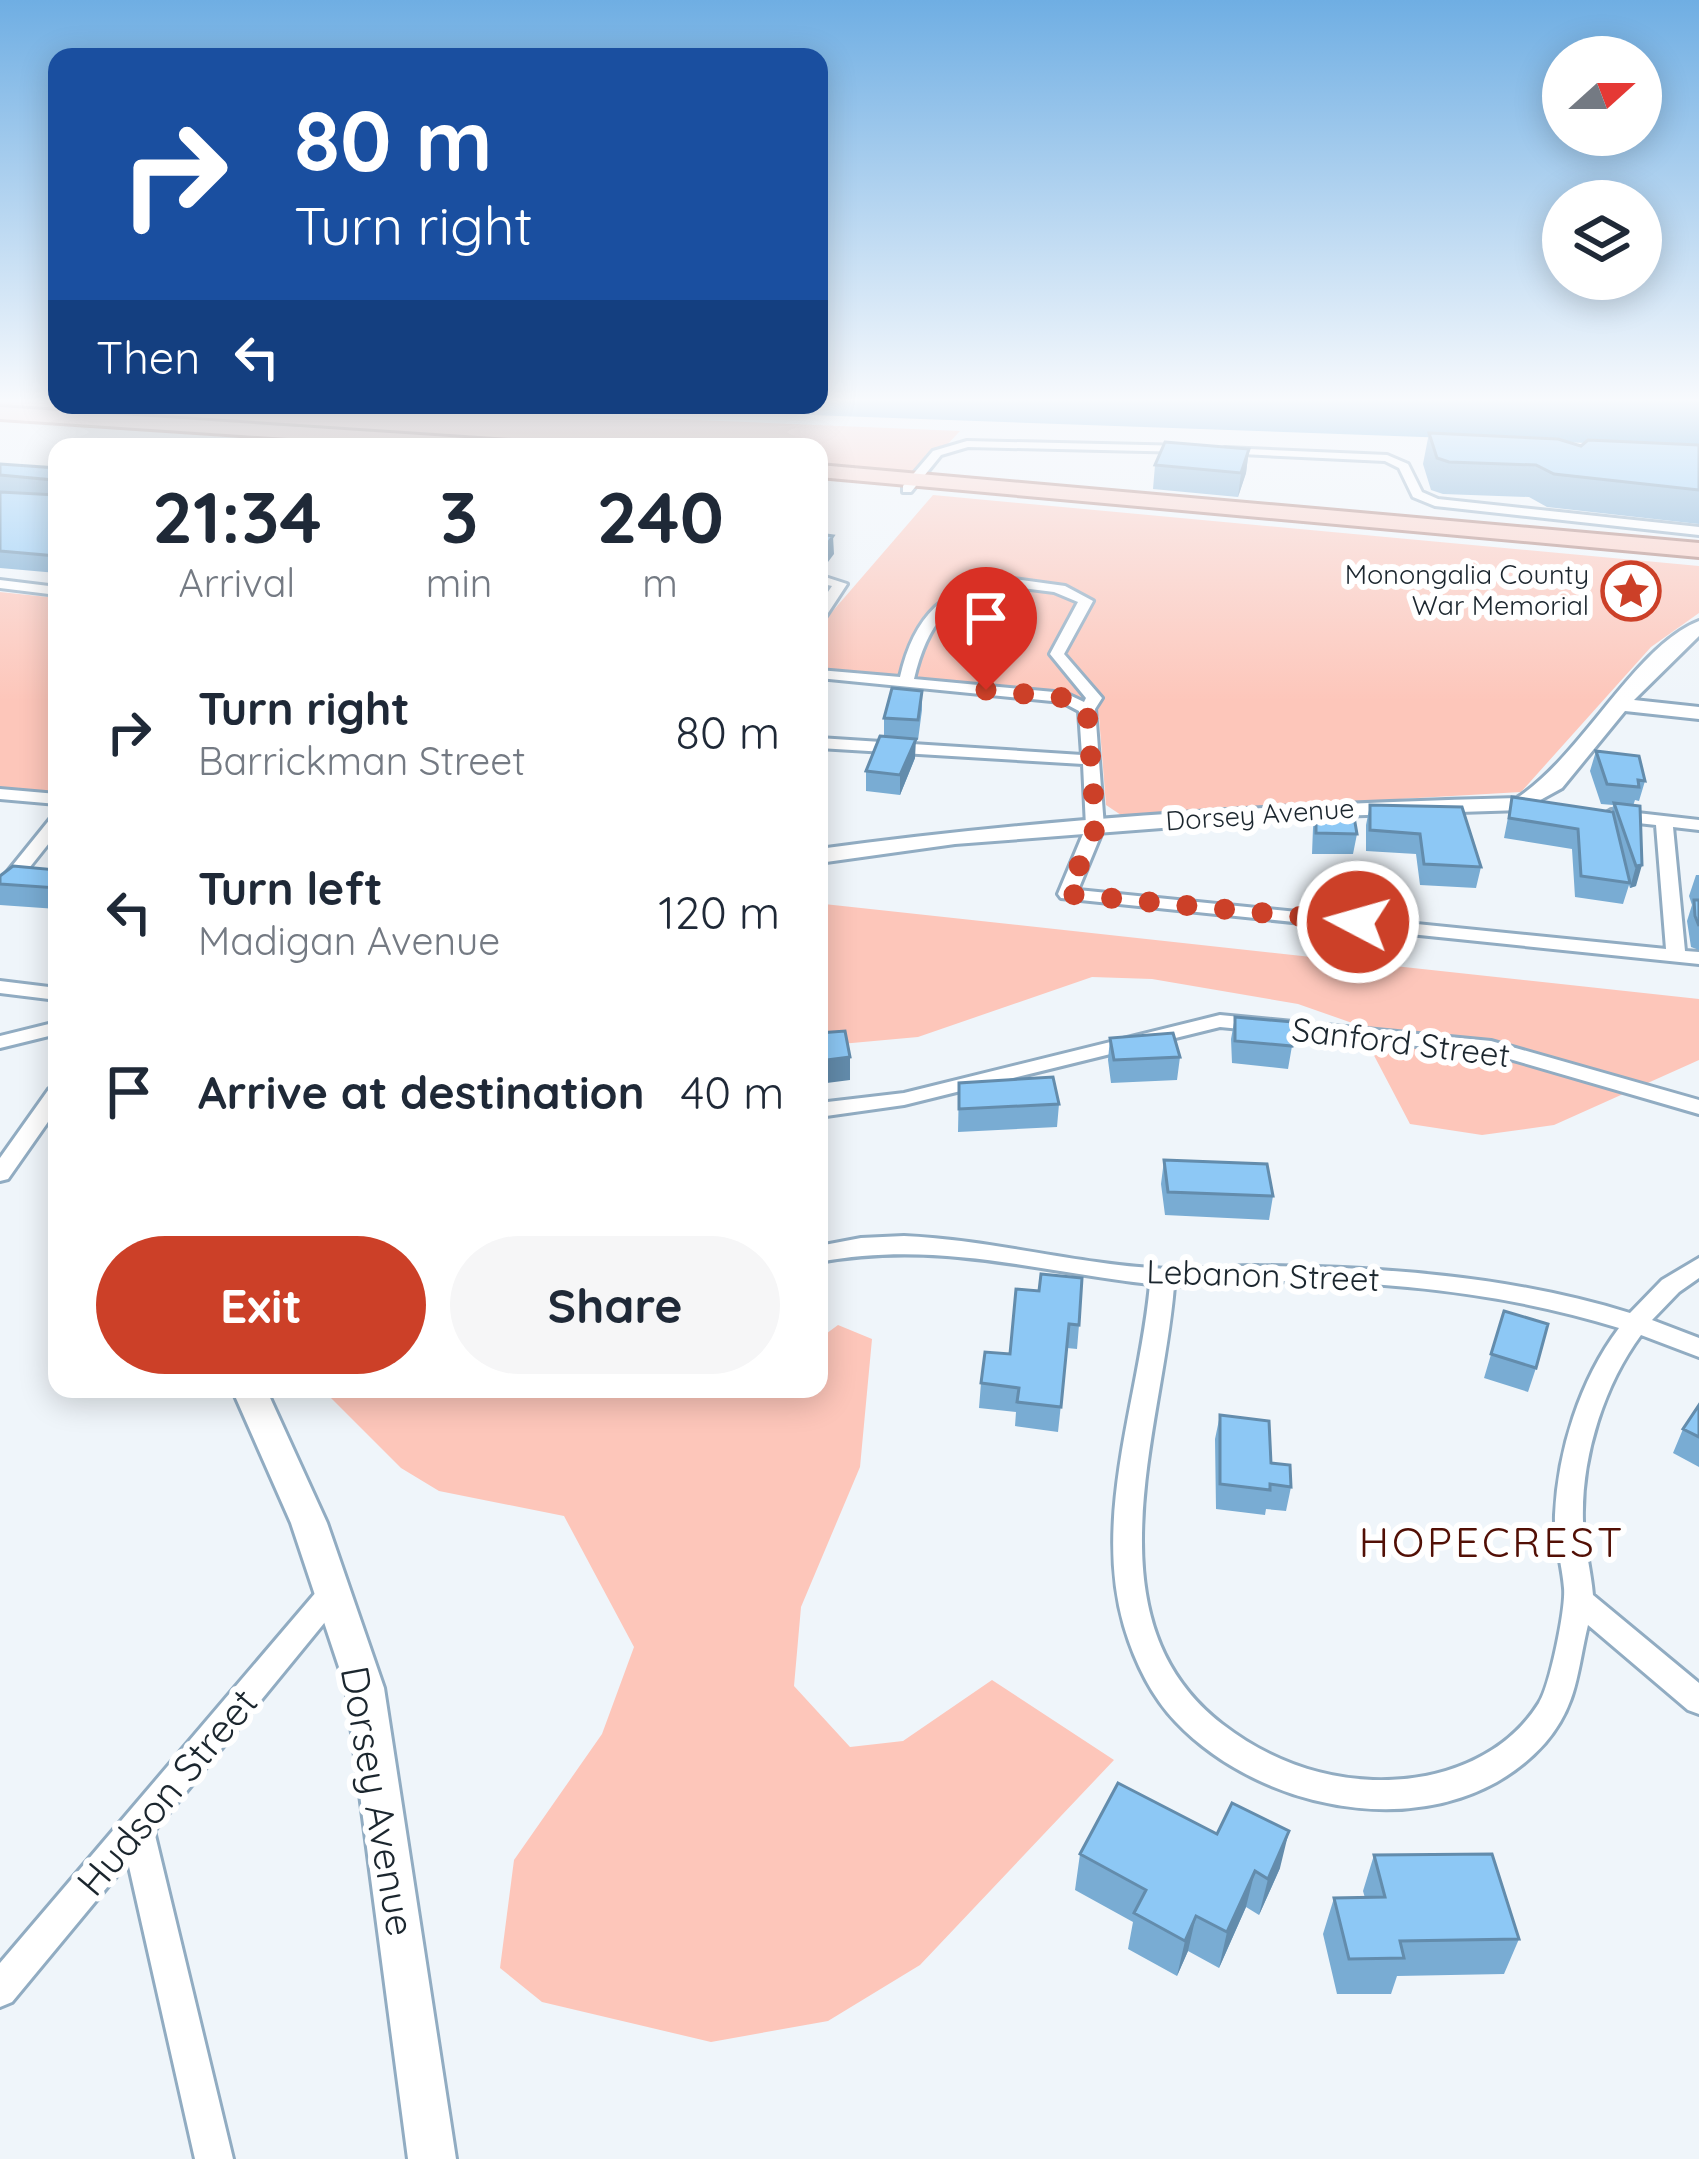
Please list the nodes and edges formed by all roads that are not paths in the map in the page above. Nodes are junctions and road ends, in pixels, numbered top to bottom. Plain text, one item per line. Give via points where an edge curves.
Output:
1 (1074, 500) edge
2 (1099, 500) edge
3 (1433, 500) edge
4 (1699, 531) edge
5 (1699, 550) edge
6 (1699, 560) edge
7 (828, 581) edge
8 (0, 584) edge
9 (48, 589) edge
10 (828, 602) edge
11 (1699, 626) edge
12 (1676, 642) junction
13 (1699, 647) edge
14 (828, 675) edge
15 (906, 682) junction
16 (1620, 704) junction
17 (1083, 705) junction
18 (1699, 713) edge
19 (828, 744) edge
20 (1092, 760) junction
21 (0, 794) edge
22 (48, 798) edge
23 (1588, 812) edge
24 (1664, 821) junction
25 (1699, 825) edge
26 (1096, 827) junction
27 (48, 833) edge
28 (828, 855) edge
29 (0, 856) edge
30 (28, 859) junction
31 (0, 893) edge
32 (1676, 955) junction
33 (1699, 958) edge
34 (0, 987) edge
35 (48, 993) edge
36 (48, 1030) edge
37 (0, 1042) edge
38 (48, 1107) edge
39 (1699, 1107) edge
40 (828, 1109) edge
41 (0, 1174) edge
42 (828, 1252) edge
43 (1699, 1266) edge
44 (1163, 1277) junction
45 (1636, 1320) junction
46 (1699, 1348) edge
47 (253, 1398) edge
48 (333, 1592) junction
49 (1580, 1600) junction
50 (1699, 1701) edge
51 (137, 1828) junction
52 (0, 1990) edge
53 (214, 2159) edge
54 (432, 2159) edge

1 - 6 main road
2 - 5 main road
3 - 4 street
7 - 10 street via 840,584
8 - 9 street
11 - 12 street, Dorsey Avenue
12 - 13 street
12 - 16 street, Dorsey Avenue
14 - 15 street
15 - 17 street
15 - 17 street via 915,644 957,593 975,583 1014,581 1086,601 1057,654 1094,698
16 - 18 street
16 - 26 street, Dorsey Avenue via 1533,805 1363,807
17 - 20 street
19 - 20 street
20 - 26 street
21 - 22 street
23 - 24 street
24 - 25 street
24 - 32 street
26 - 28 street, Dorsey Avenue
26 - 32 street via 1067,894
27 - 30 street
29 - 30 street
30 - 31 street
32 - 33 street
34 - 35 street
36 - 37 street
38 - 41 street
39 - 40 street, Sanford Street via 1491,1047 1220,1021 904,1100
42 - 44 street, Lebanon Street via 924,1246
43 - 45 street
44 - 45 street, Lebanon Street via 1372,1276 1504,1290
44 - 49 street via 1161,1335 1129,1516 1130,1599 1150,1657 1186,1719 1264,1769 1377,1798 1456,1786 1521,1749 1560,1693
45 - 46 street, Lebanon Street
45 - 49 street via 1605,1372 1576,1457 1569,1517
47 - 48 street, Dorsey Avenue
48 - 51 street, Hudson Street
48 - 54 street, Dorsey Avenue via 365,1688
49 - 50 street
51 - 52 street, Hudson Street
51 - 53 street

